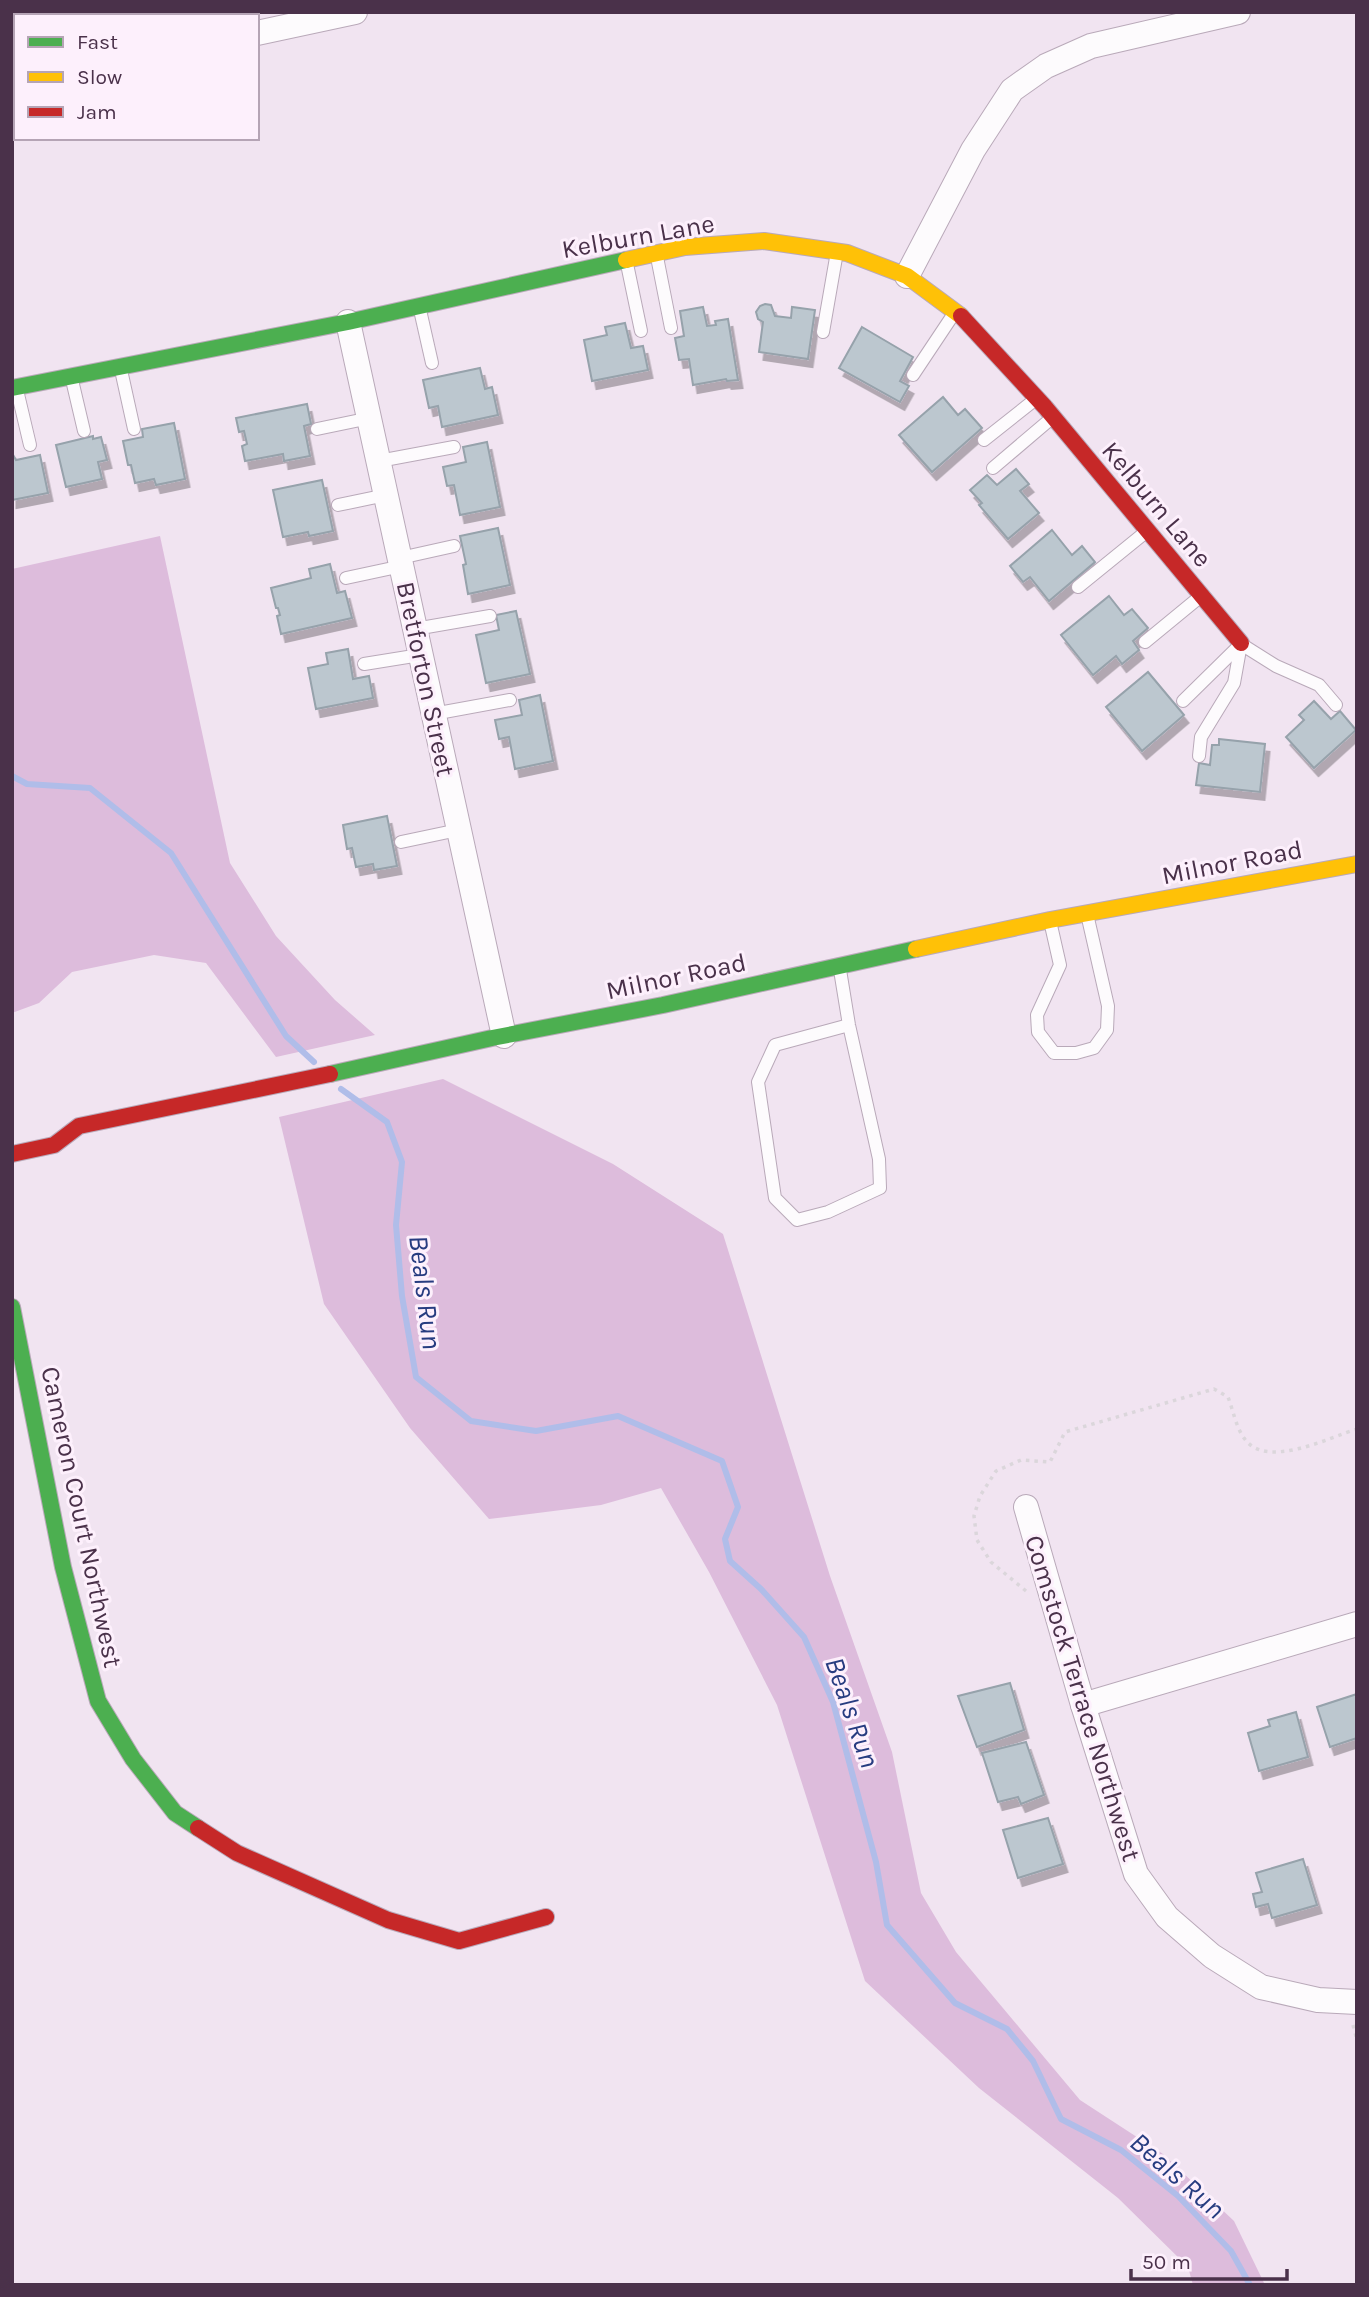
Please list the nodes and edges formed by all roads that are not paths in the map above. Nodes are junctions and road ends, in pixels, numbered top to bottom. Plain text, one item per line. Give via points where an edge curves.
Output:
1 (355, 12) edge
2 (1238, 12) edge
3 (1153, 21) edge
4 (259, 33) edge
5 (837, 252) junction
6 (656, 253) junction
7 (626, 260) junction
8 (907, 276) junction
9 (419, 306) junction
10 (955, 312) junction
11 (348, 322) junction
12 (671, 328) dead end
13 (641, 331) dead end
14 (822, 331) dead end
15 (432, 363) dead end
16 (121, 366) junction
17 (913, 375) dead end
18 (71, 376) junction
19 (14, 387) edge
20 (1037, 398) junction
21 (1053, 417) junction
22 (370, 418) junction
23 (134, 429) dead end
24 (317, 429) dead end
25 (84, 431) dead end
26 (985, 440) dead end
27 (30, 445) dead end
28 (454, 447) dead end
29 (379, 461) junction
30 (993, 468) dead end
31 (386, 495) junction
32 (338, 505) dead end
33 (1147, 530) junction
34 (454, 546) dead end
35 (401, 562) junction
36 (346, 578) dead end
37 (1078, 587) dead end
38 (1202, 596) junction
39 (490, 616) dead end
40 (415, 629) junction
41 (1145, 642) dead end
42 (1241, 643) junction
43 (421, 655) junction
44 (364, 664) dead end
45 (510, 700) dead end
46 (1183, 701) dead end
47 (1336, 705) dead end
48 (433, 714) junction
49 (1199, 756) dead end
50 (458, 830) junction
51 (401, 842) dead end
52 (1357, 864) edge
53 (1087, 914) junction
54 (1050, 920) junction
55 (839, 966) junction
56 (849, 1025) junction
57 (504, 1036) junction
58 (12, 1154) edge
59 (12, 1307) edge
60 (1026, 1507) dead end
61 (1357, 1625) edge
62 (1083, 1705) junction
63 (546, 1917) dead end
64 (1355, 2013) edge

1 - 4 street
2 - 3 street
3 - 8 street via 1046,66 1012,90 974,150
5 - 6 street, Kelburn Lane via 764,241
5 - 8 street, Kelburn Lane
5 - 14 lane
6 - 7 street, Kelburn Lane
6 - 12 lane
7 - 9 street, Kelburn Lane
7 - 13 lane
8 - 10 street, Kelburn Lane
9 - 11 street, Kelburn Lane
9 - 15 lane
10 - 17 lane
10 - 20 street, Kelburn Lane
11 - 16 street, Kelburn Lane
11 - 22 street, Bretforton Street
16 - 18 street, Kelburn Lane
16 - 23 lane
18 - 19 street, Kelburn Lane
18 - 25 lane
19 - 27 lane
20 - 21 street, Kelburn Lane
20 - 26 lane
21 - 30 lane
21 - 33 street, Kelburn Lane
22 - 24 lane
22 - 29 street, Bretforton Street
28 - 29 lane
29 - 31 street, Bretforton Street
31 - 32 lane
31 - 35 street, Bretforton Street
33 - 37 lane
33 - 38 street, Kelburn Lane
34 - 35 lane
35 - 36 lane
35 - 40 street, Bretforton Street
38 - 41 lane
38 - 42 street, Kelburn Lane
39 - 40 lane
40 - 43 street, Bretforton Street
42 - 46 lane
42 - 47 lane via 1276,666 1319,685
42 - 49 lane via 1234,683 1201,737
43 - 44 lane
43 - 48 street, Bretforton Street
45 - 48 lane
48 - 50 street, Bretforton Street
50 - 51 lane
50 - 57 street, Bretforton Street
52 - 53 street, Milnor Road
53 - 54 street, Milnor Road
53 - 54 lane via 1108,1006 1107,1030 1094,1048 1076,1053 1054,1053 1038,1032 1037,1016 1060,965
54 - 55 street, Milnor Road
55 - 56 lane
55 - 57 street, Milnor Road
56 - 56 lane via 879,1159 880,1188 828,1212 797,1220 775,1198 758,1083 775,1045
57 - 58 street, Milnor Road via 79,1126 54,1145
59 - 63 street, Cameron Court Northwest via 63,1567 98,1701 133,1759 175,1813 237,1853 388,1920 459,1941
60 - 62 street, Comstock Terrace Northwest
61 - 62 street
62 - 64 street, Comstock Terrace Northwest via 1136,1874 1167,1917 1212,1956 1261,1987

